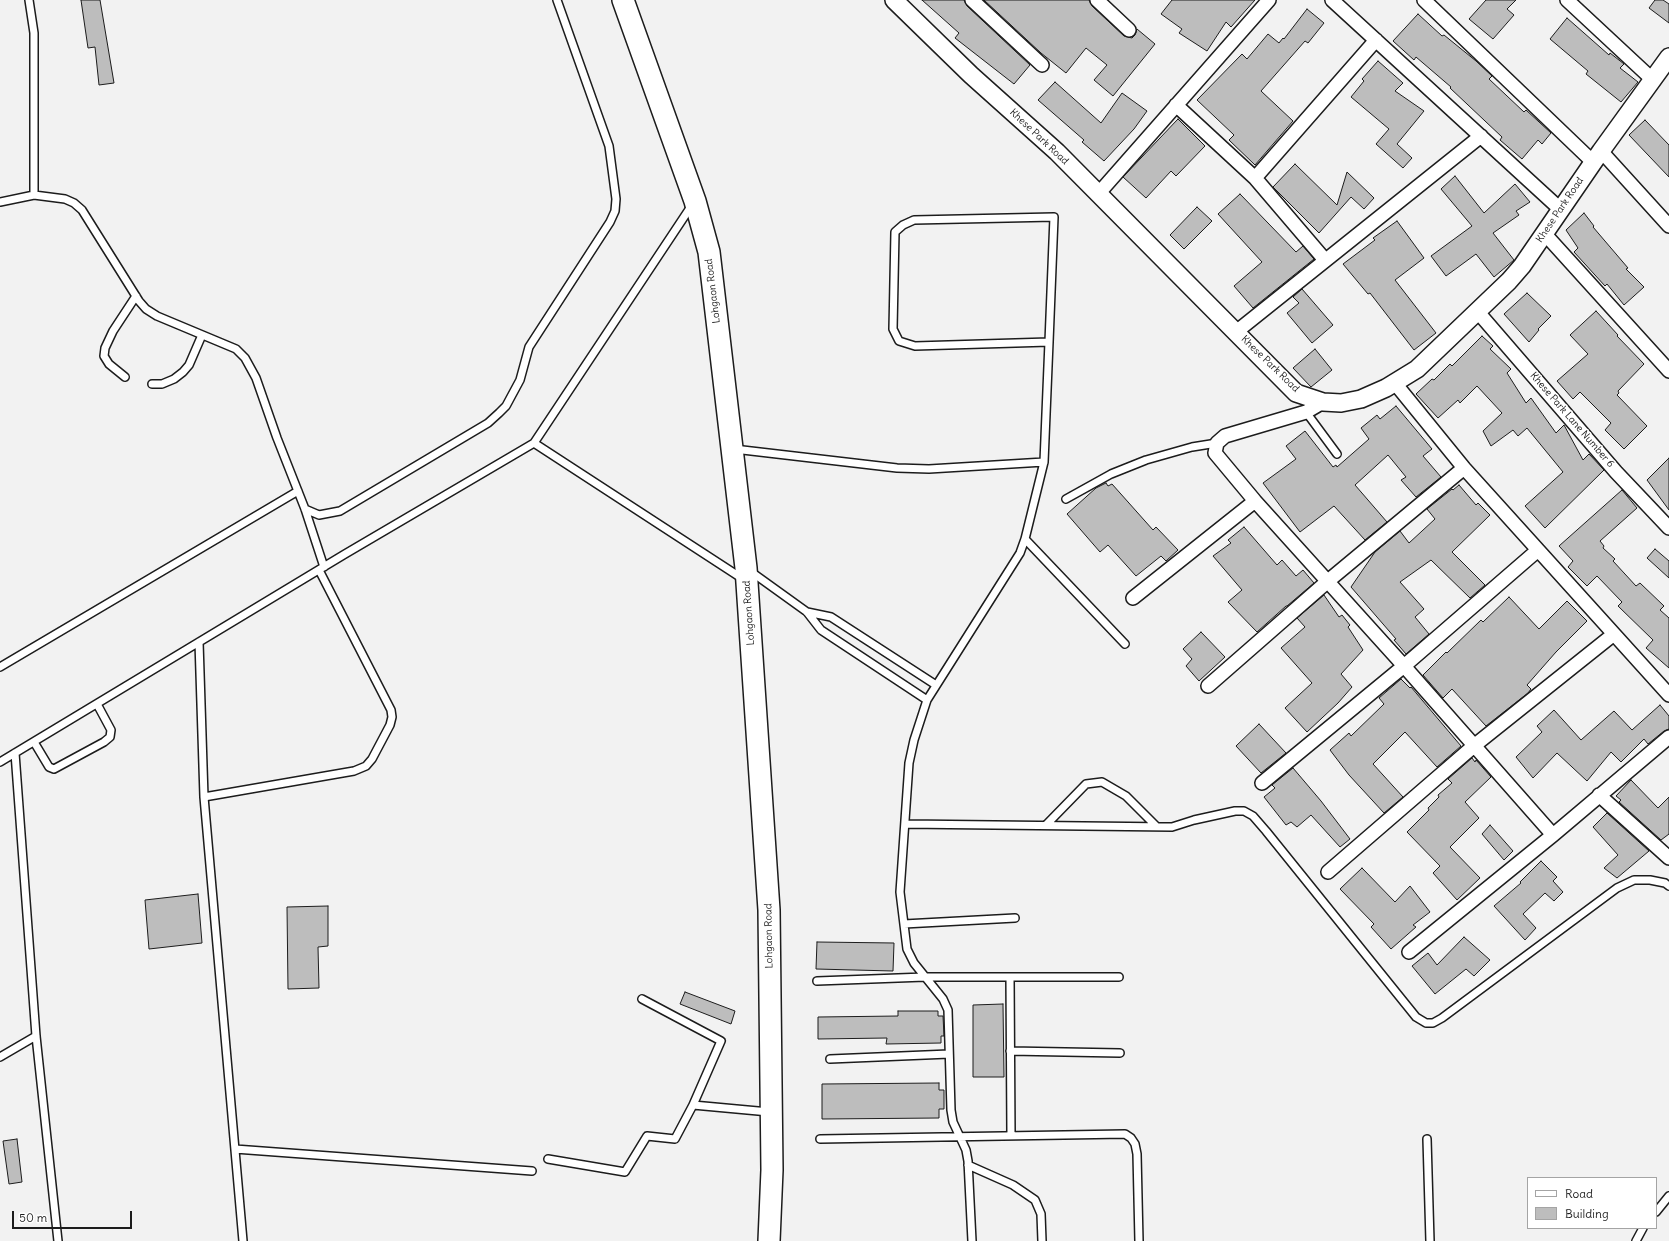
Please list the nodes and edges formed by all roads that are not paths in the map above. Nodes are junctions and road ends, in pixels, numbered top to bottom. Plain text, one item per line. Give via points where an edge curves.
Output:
1 (29, 0) edge
2 (557, 0) edge
3 (623, 0) edge
4 (894, 0) edge
5 (972, 0) edge
6 (1097, 0) edge
7 (1269, 0) edge
8 (1332, 0) edge
9 (1424, 0) edge
10 (1567, 0) edge
11 (1129, 30) dead end
12 (1376, 40) junction
13 (1668, 61) edge
14 (1042, 65) dead end
15 (1653, 80) junction
16 (1176, 104) junction
17 (1481, 136) junction
18 (1597, 156) junction
19 (1255, 178) junction
20 (1099, 193) junction
21 (34, 195) junction
22 (695, 201) junction
23 (0, 202) edge
24 (1560, 209) junction
25 (1669, 226) edge
26 (1544, 233) junction
27 (1325, 260) junction
28 (136, 296) junction
29 (1477, 311) junction
30 (1236, 332) junction
31 (202, 335) junction
32 (1049, 342) junction
33 (1669, 371) edge
34 (125, 377) dead end
35 (1394, 382) junction
36 (152, 384) dead end
37 (1323, 402) junction
38 (1306, 412) junction
39 (534, 443) junction
40 (1217, 443) junction
41 (732, 448) junction
42 (1337, 454) dead end
43 (1044, 462) junction
44 (1464, 468) junction
45 (298, 491) junction
46 (1066, 499) dead end
47 (1255, 501) junction
48 (305, 509) junction
49 (1669, 528) edge
50 (1025, 539) junction
51 (1538, 550) junction
52 (321, 568) junction
53 (747, 575) junction
54 (1328, 581) junction
55 (1133, 598) dead end
56 (807, 612) junction
57 (1614, 634) junction
58 (199, 642) junction
59 (1125, 644) dead end
60 (1404, 666) junction
61 (0, 667) edge
62 (936, 685) junction
63 (1208, 686) dead end
64 (1669, 695) edge
65 (927, 700) junction
66 (97, 704) junction
67 (1669, 737) edge
68 (34, 742) junction
69 (1475, 746) junction
70 (15, 753) junction
71 (0, 762) edge
72 (1262, 783) dead end
73 (1599, 795) junction
74 (204, 797) junction
75 (905, 824) junction
76 (1046, 825) junction
77 (1156, 826) junction
78 (1553, 835) junction
79 (1669, 858) edge
80 (1328, 872) dead end
81 (1669, 886) edge
82 (1015, 918) dead end
83 (904, 924) junction
84 (1409, 952) dead end
85 (1119, 977) dead end
86 (926, 978) junction
87 (1010, 978) junction
88 (817, 981) dead end
89 (642, 999) dead end
90 (36, 1036) junction
91 (1010, 1051) junction
92 (1120, 1053) dead end
93 (949, 1054) junction
94 (0, 1057) edge
95 (830, 1059) dead end
96 (693, 1105) junction
97 (771, 1112) junction
98 (1010, 1135) junction
99 (959, 1136) junction
100 (820, 1139) dead end
101 (1427, 1139) dead end
102 (235, 1149) junction
103 (548, 1159) dead end
104 (968, 1166) junction
105 (532, 1171) dead end
106 (1669, 1196) edge
107 (1657, 1211) edge
108 (1642, 1229) edge
109 (58, 1241) edge
110 (243, 1241) edge
111 (769, 1241) edge
112 (972, 1241) edge
113 (1042, 1241) edge
114 (1139, 1241) edge
115 (1430, 1241) edge
116 (1636, 1241) edge

1 - 21 lane via 34,33
2 - 48 lane via 609,146 616,199 610,222 529,347 520,380 500,413 488,423 340,511 319,515
3 - 22 main road, Lohgaon Road
4 - 20 street, Khese Park Road
5 - 14 street
6 - 11 street
7 - 16 street
8 - 12 street
9 - 18 street
10 - 15 street
12 - 17 street
12 - 19 street
13 - 15 street, Khese Park Road
15 - 18 street, Khese Park Road
16 - 19 street
16 - 20 street
17 - 24 street
17 - 27 street
18 - 24 street, Khese Park Road
18 - 25 street
19 - 27 street
20 - 30 street, Khese Park Road
21 - 23 lane
21 - 28 lane via 65,199 82,210
22 - 39 lane
22 - 41 main road, Lohgaon Road via 709,252
24 - 26 street, Khese Park Road
26 - 29 street, Khese Park Road via 1522,266
26 - 33 street
27 - 30 street
28 - 31 lane via 146,309 157,316
28 - 34 lane via 105,348 104,356 108,364
29 - 35 street, Khese Park Road via 1417,369
29 - 49 street, Khese Park Lane Number 6 via 1616,472
30 - 37 street, Khese Park Road via 1296,393
31 - 36 lane via 184,372 162,384
31 - 45 lane via 236,349 252,369
32 - 32 lane via 1054,217 914,220 903,224 895,232 893,329 899,340 915,346
32 - 43 lane
35 - 37 street, Khese Park Road via 1361,399 1341,403
35 - 44 street
37 - 38 street
38 - 40 street via 1225,436
38 - 42 lane
39 - 52 lane
39 - 53 lane
40 - 46 lane via 1146,460 1111,474
40 - 47 street via 1215,453
41 - 43 lane via 897,468 929,469
41 - 53 main road, Lohgaon Road
43 - 50 lane
44 - 51 street
44 - 54 street
45 - 48 lane
45 - 61 lane
47 - 54 street
47 - 55 street
48 - 52 lane
50 - 59 lane
50 - 62 lane via 1020,553
51 - 57 street
51 - 60 street
52 - 58 lane
52 - 74 lane via 391,710 390,725 372,759 366,766 354,772
53 - 56 lane
53 - 97 main road, Lohgaon Road via 770,910
54 - 60 street
54 - 63 street
56 - 62 lane via 831,617
56 - 65 lane via 820,630
57 - 64 street
57 - 69 street
58 - 66 lane
58 - 74 lane
60 - 69 street
60 - 72 street
62 - 65 lane
65 - 75 lane via 909,763
66 - 68 lane
66 - 68 lane via 111,730 110,737 104,742 54,769 49,767
67 - 73 street
68 - 70 lane
69 - 78 street
69 - 80 street
70 - 71 lane
70 - 90 lane
73 - 78 street
73 - 79 street
74 - 102 lane
75 - 76 lane
75 - 83 lane via 900,892
76 - 77 lane
76 - 77 lane via 1086,784 1102,782 1126,796
77 - 81 lane via 1172,827 1235,811 1244,811 1253,816 1416,1017 1426,1024 1442,1018 1617,888 1634,880 1650,880
78 - 84 street
82 - 83 lane
83 - 86 lane via 907,949
85 - 87 lane
86 - 87 lane
86 - 88 lane
86 - 93 lane via 943,999 948,1010
87 - 91 lane
89 - 96 lane via 721,1040
90 - 94 lane
90 - 109 lane
91 - 92 lane
91 - 98 lane
93 - 95 lane
93 - 99 lane via 951,1110
96 - 97 lane
96 - 103 lane via 675,1139 647,1136 624,1172
97 - 111 main road, Lohgaon Road
98 - 99 lane
98 - 114 lane via 1125,1134 1131,1138 1137,1154
99 - 100 lane
99 - 104 lane via 966,1150
101 - 115 lane
102 - 105 lane
102 - 110 lane
104 - 112 lane
104 - 113 lane via 1013,1185 1035,1200 1041,1214
106 - 107 lane
108 - 116 lane

